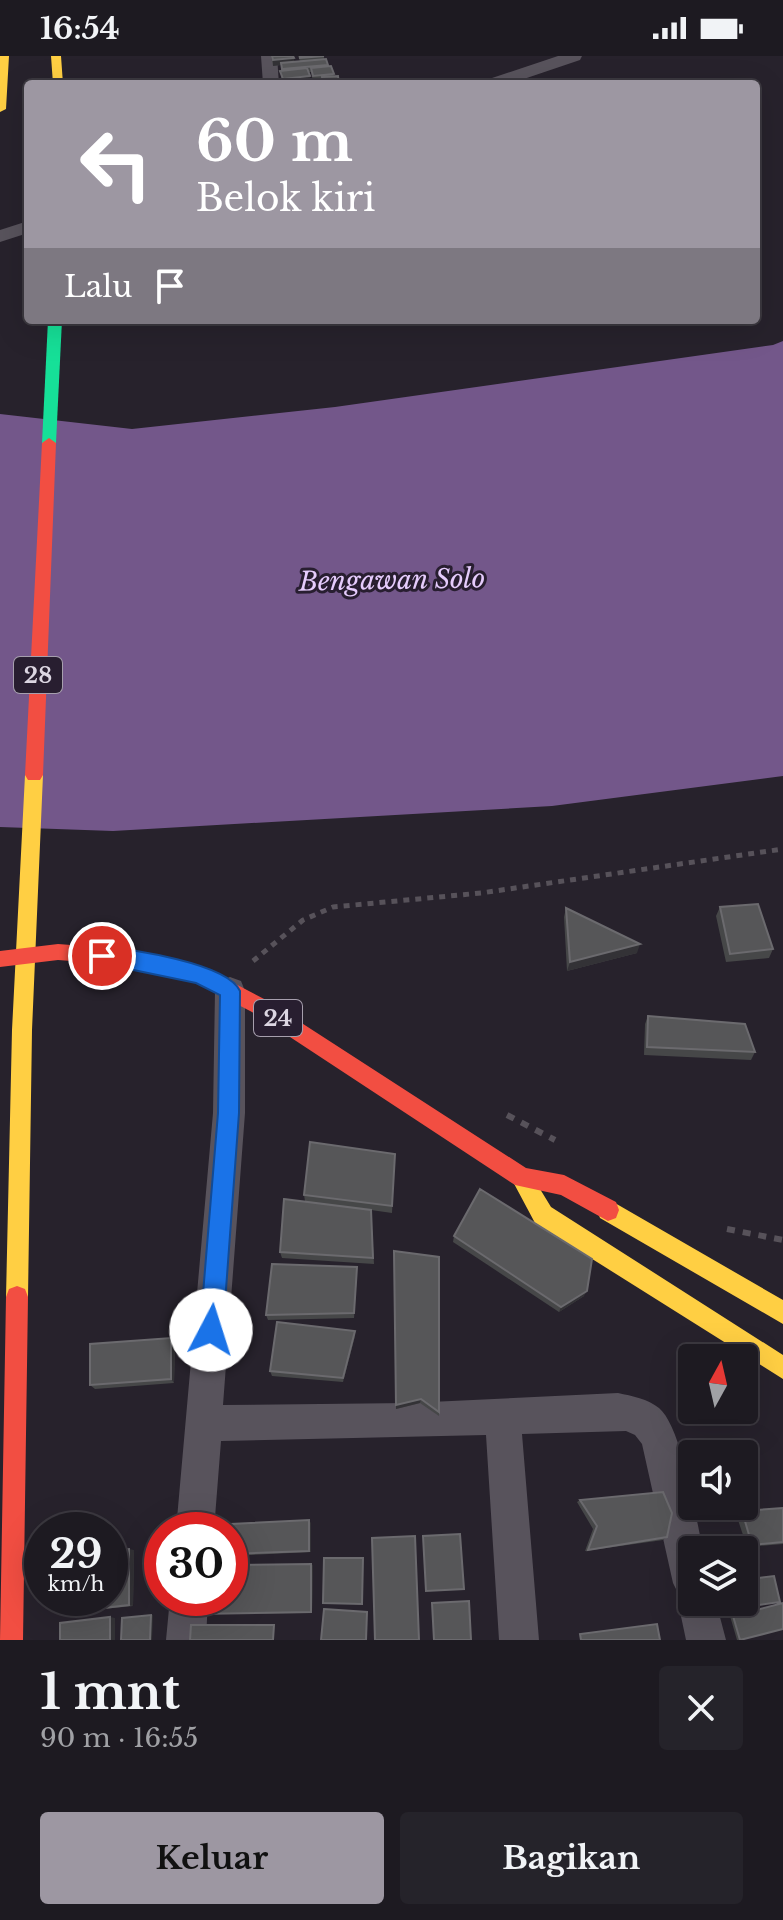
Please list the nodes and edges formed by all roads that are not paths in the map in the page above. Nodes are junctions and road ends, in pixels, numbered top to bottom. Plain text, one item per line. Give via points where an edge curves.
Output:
1 (4, 56) edge
2 (56, 56) edge
3 (269, 56) edge
4 (574, 56) edge
5 (58, 80) edge
6 (271, 80) edge
7 (504, 80) edge
8 (0, 109) edge
9 (24, 228) edge
10 (0, 236) edge
11 (55, 324) edge
12 (0, 959) edge
13 (238, 979) junction
14 (522, 1178) junction
15 (783, 1313) edge
16 (783, 1368) edge
17 (503, 1416) junction
18 (204, 1423) junction
19 (197, 1512) edge
20 (681, 1536) edge
21 (188, 1616) edge
22 (700, 1616) edge
23 (10, 1640) edge
24 (186, 1640) edge
25 (519, 1640) edge
26 (706, 1640) edge

1 - 8 highway
2 - 5 highway
3 - 6 street
4 - 7 street
9 - 10 street
11 - 23 highway, 28 via 22,1030
12 - 13 highway, 24 via 58,952 124,957
13 - 14 highway, 24 via 259,1006
13 - 18 street
14 - 15 highway, 24 via 564,1185
14 - 16 highway, 24 via 543,1215
17 - 18 street
17 - 20 street via 618,1411 641,1415 659,1439
17 - 25 street
18 - 19 street
21 - 24 street
22 - 26 street

